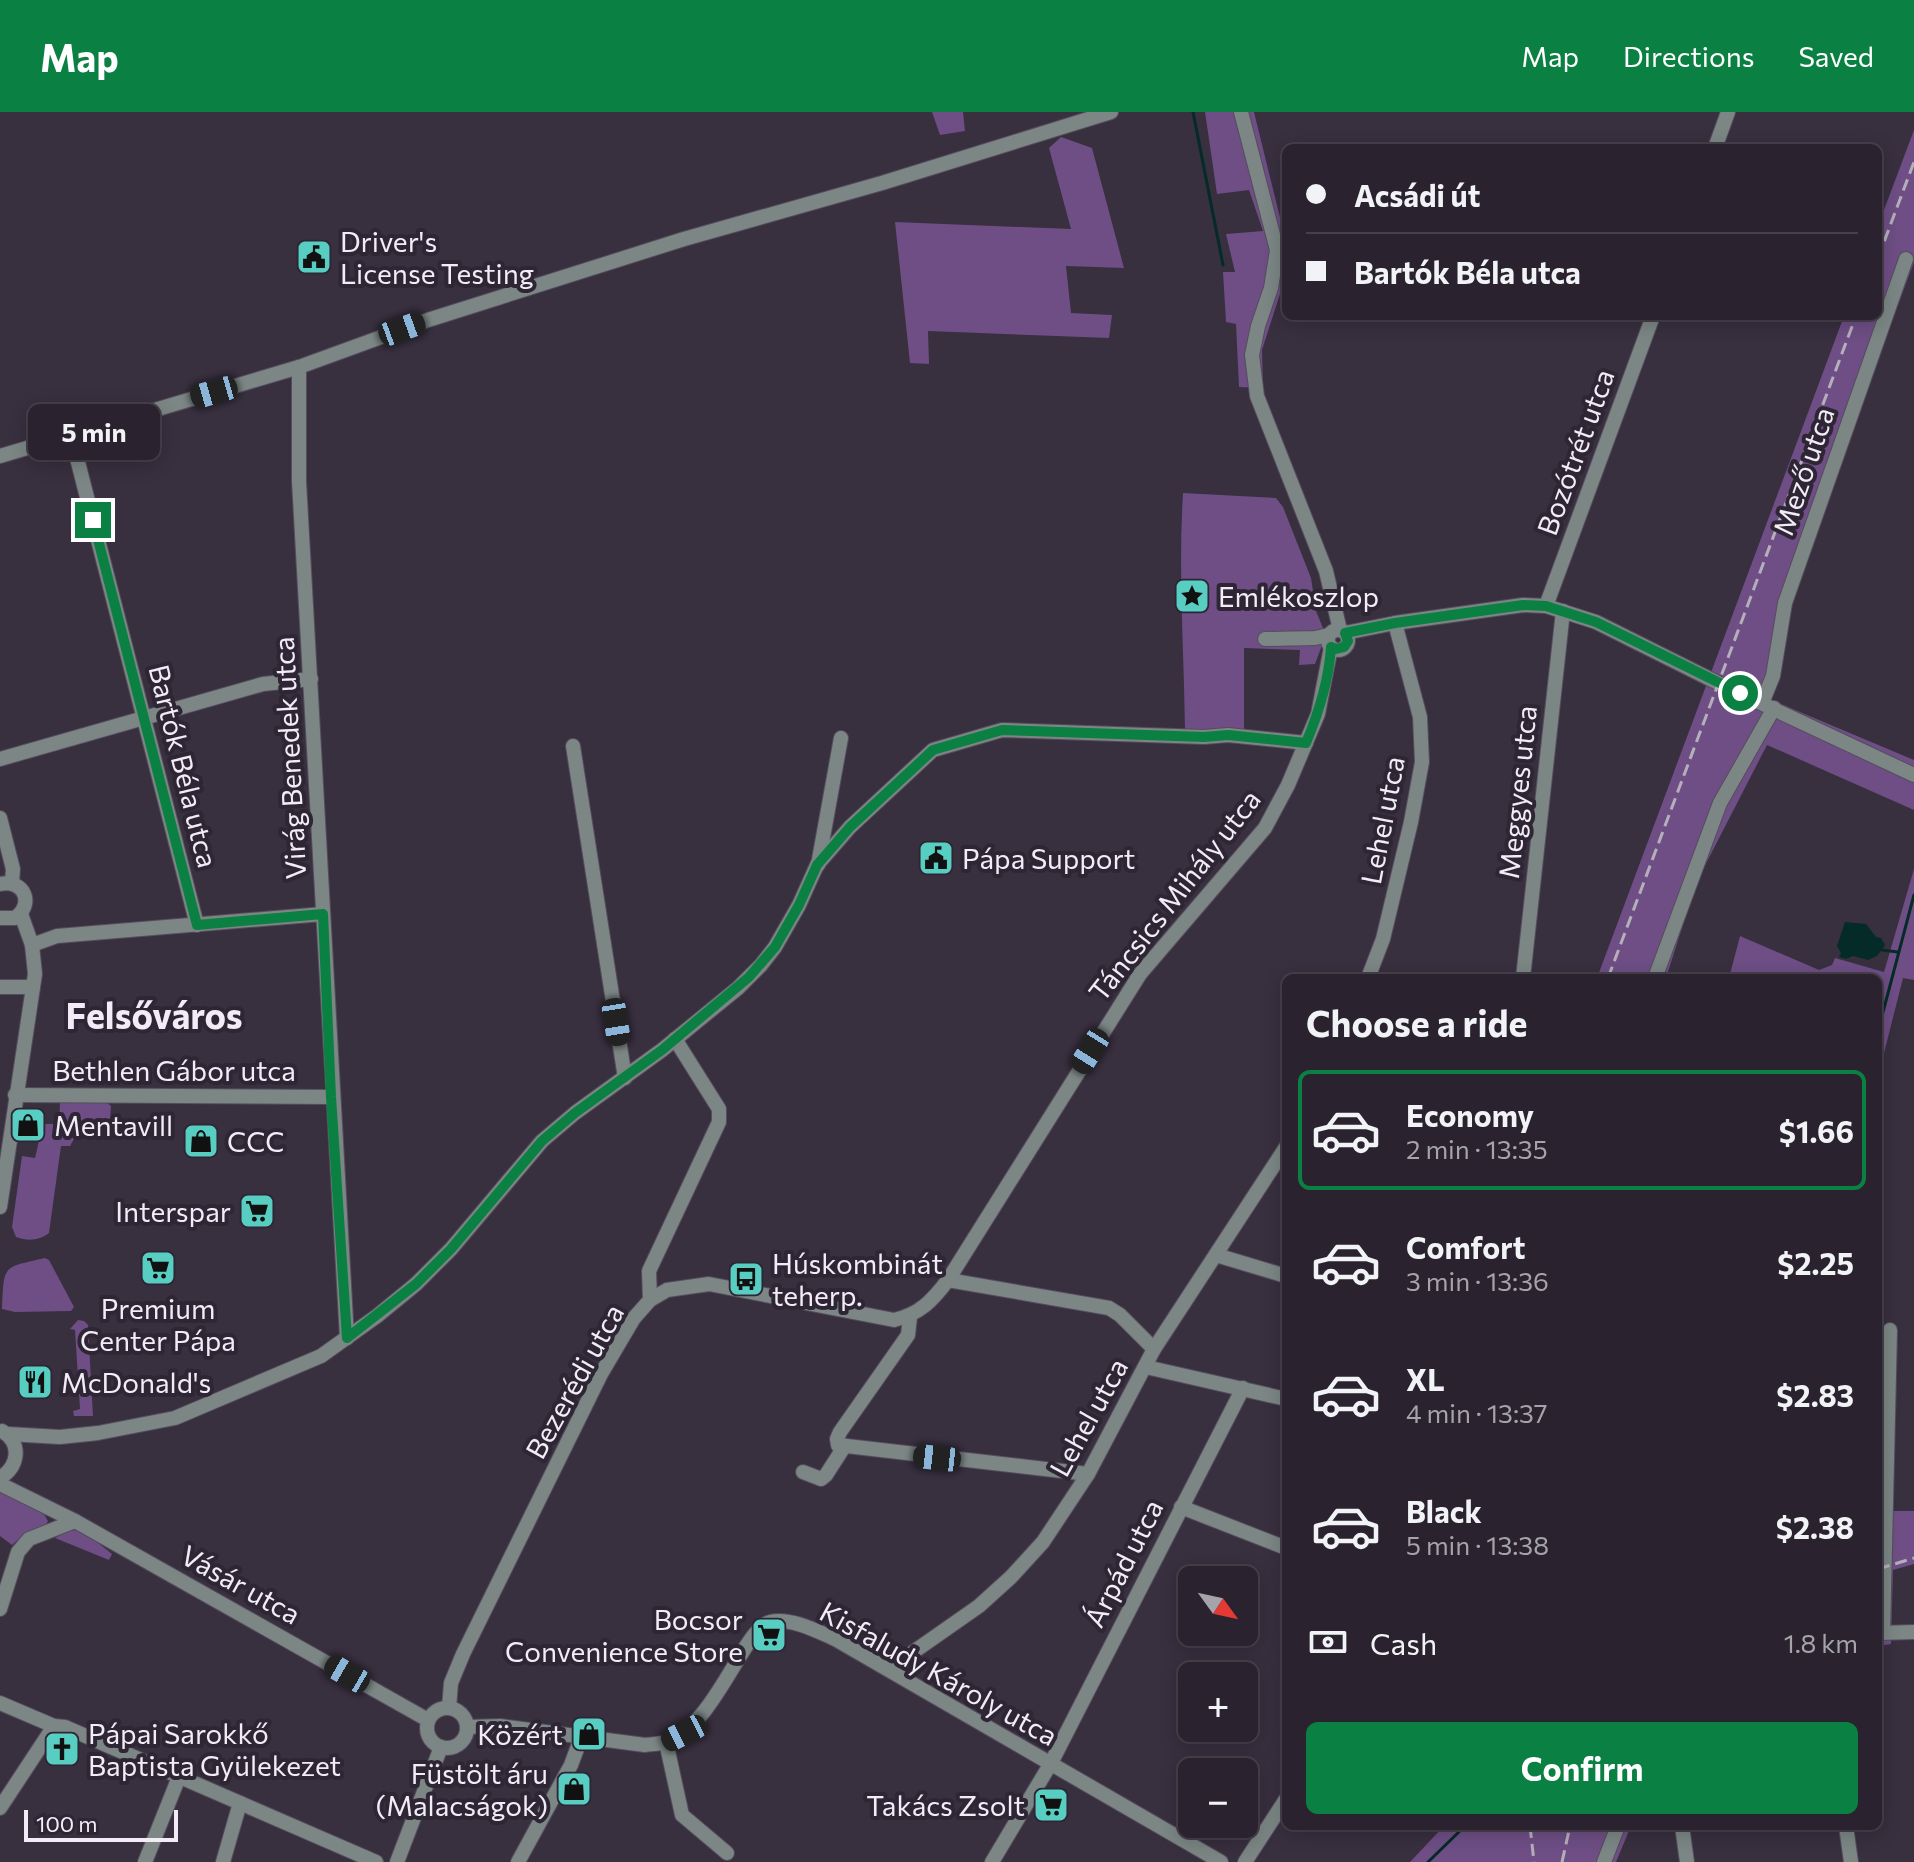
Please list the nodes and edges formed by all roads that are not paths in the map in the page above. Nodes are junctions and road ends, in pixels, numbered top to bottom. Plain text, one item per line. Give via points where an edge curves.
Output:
1 (1111, 112) edge
2 (1241, 112) edge
3 (1728, 112) edge
4 (1716, 144) edge
5 (1906, 259) dead end
6 (1652, 320) edge
7 (299, 367) junction
8 (71, 435) junction
9 (0, 456) edge
10 (1546, 606) junction
11 (1563, 611) junction
12 (1395, 623) junction
13 (1337, 638) junction
14 (1265, 639) dead end
15 (311, 679) junction
16 (1768, 706) junction
17 (145, 718) junction
18 (841, 738) dead end
19 (1306, 743) junction
20 (573, 746) dead end
21 (0, 759) edge
22 (1914, 775) edge
23 (0, 818) edge
24 (817, 865) junction
25 (6, 884) edge
26 (21, 914) junction
27 (323, 914) junction
28 (0, 918) edge
29 (197, 925) junction
30 (32, 945) junction
31 (1370, 974) edge
32 (1523, 974) edge
33 (1656, 974) edge
34 (0, 987) edge
35 (33, 987) junction
36 (675, 1039) junction
37 (625, 1078) junction
38 (15, 1095) junction
39 (331, 1097) junction
40 (1282, 1153) edge
41 (0, 1207) edge
42 (1216, 1255) junction
43 (1282, 1275) edge
44 (948, 1280) junction
45 (650, 1300) junction
46 (910, 1317) junction
47 (1890, 1330) dead end
48 (347, 1338) junction
49 (1154, 1349) junction
50 (1146, 1367) junction
51 (1243, 1388) junction
52 (1282, 1398) edge
53 (0, 1415) edge
54 (4, 1432) edge
55 (46, 1437) junction
56 (844, 1447) junction
57 (14, 1462) junction
58 (803, 1472) dead end
59 (1088, 1474) junction
60 (0, 1478) edge
61 (0, 1484) edge
62 (27, 1496) junction
63 (1181, 1507) junction
64 (75, 1521) junction
65 (1282, 1546) edge
66 (1882, 1572) edge
67 (0, 1609) edge
68 (1914, 1632) edge
69 (1882, 1633) edge
70 (889, 1669) junction
71 (0, 1703) edge
72 (449, 1708) junction
73 (428, 1720) junction
74 (54, 1726) junction
75 (467, 1727) junction
76 (581, 1738) junction
77 (666, 1742) junction
78 (441, 1747) junction
79 (1051, 1763) junction
80 (179, 1777) junction
81 (240, 1803) junction
82 (1282, 1805) edge
83 (0, 1808) edge
84 (1616, 1830) edge
85 (1683, 1830) edge
86 (1847, 1830) edge
87 (727, 1853) dead end
88 (145, 1862) edge
89 (223, 1862) edge
90 (376, 1862) edge
91 (397, 1862) edge
92 (518, 1862) edge
93 (992, 1862) edge
94 (1221, 1862) edge
95 (1245, 1862) edge
96 (1604, 1862) edge
97 (1687, 1862) edge
98 (1851, 1862) edge

1 - 7 street via 684,239
2 - 13 street via 1277,250 1252,355 1257,396 1326,571
3 - 4 street
5 - 16 street, Mező utca via 1790,588
6 - 10 street, Bozótrét utca
7 - 8 street
7 - 15 street, Virág Benedek utca via 299,481
8 - 9 street
8 - 17 street, Bartók Béla utca
10 - 11 street
10 - 12 street
11 - 16 street
11 - 32 street, Meggyes utca
12 - 13 street
12 - 31 street, Lehel utca via 1420,717 1422,762 1383,939
13 - 14 street
13 - 19 street, Táncsics Mihály utca
15 - 17 street via 263,684
15 - 27 street, Virág Benedek utca
16 - 22 street
16 - 33 street, Mező utca via 1720,803
17 - 21 street
17 - 29 street, Bartók Béla utca
18 - 24 street
19 - 24 street via 1228,735 1002,730 958,740 933,750
19 - 44 street, Táncsics Mihály utca via 1265,828 1140,974
20 - 37 street
23 - 25 street via 13,869
24 - 36 street via 761,965
25 - 26 street via 18,886 26,896
26 - 28 street
26 - 30 street
27 - 29 street
27 - 39 street, Virág Benedek utca
29 - 30 street via 57,936
30 - 35 street
34 - 35 street
35 - 38 street
36 - 37 street
36 - 45 street, Bezerédi utca via 719,1109 719,1122 649,1271
37 - 48 street via 542,1141 451,1249
38 - 39 street, Bethlen Gábor utca
38 - 41 street
39 - 48 street, Virág Benedek utca
40 - 42 street, Lehel utca
42 - 43 street
42 - 49 street, Lehel utca
44 - 46 street, Táncsics Mihály utca
44 - 49 street via 1109,1308
45 - 46 street via 667,1290 709,1284 894,1320
45 - 72 street, Bezerédi utca via 601,1374 463,1654 451,1683
46 - 56 street via 908,1335 840,1432 838,1445
47 - 66 street
48 - 55 street via 321,1356 175,1418
49 - 50 street, Lehel utca
50 - 51 street
50 - 59 street, Lehel utca
51 - 52 street
51 - 63 street, Árpád utca
53 - 54 street
54 - 55 street
54 - 57 street via 15,1446
55 - 57 street
56 - 58 street via 821,1479
56 - 59 street
57 - 60 street
57 - 62 street
59 - 70 street, Lehel utca via 1043,1542 1011,1577 963,1619
61 - 62 street, Vásár utca
62 - 64 street, Vásár utca
63 - 65 street
63 - 79 street, Árpád utca
64 - 67 street via 29,1539 18,1552
64 - 73 street, Vásár utca
68 - 69 street
70 - 77 street, Kisfaludy Károly utca via 824,1634 770,1621 756,1630 703,1715
70 - 79 street, Kisfaludy Károly utca
71 - 74 street
72 - 73 street via 437,1710
72 - 75 street via 462,1714
73 - 78 street via 428,1733
74 - 80 street
74 - 83 street
75 - 76 street via 500,1726
75 - 78 street via 459,1743
76 - 77 street
76 - 92 street
77 - 87 street via 682,1815
78 - 91 street
79 - 93 street, Árpád utca
79 - 94 street, Kisfaludy Károly utca
80 - 81 street
80 - 88 street
81 - 89 street
81 - 90 street
82 - 95 street
84 - 96 street
85 - 97 street
86 - 98 street

